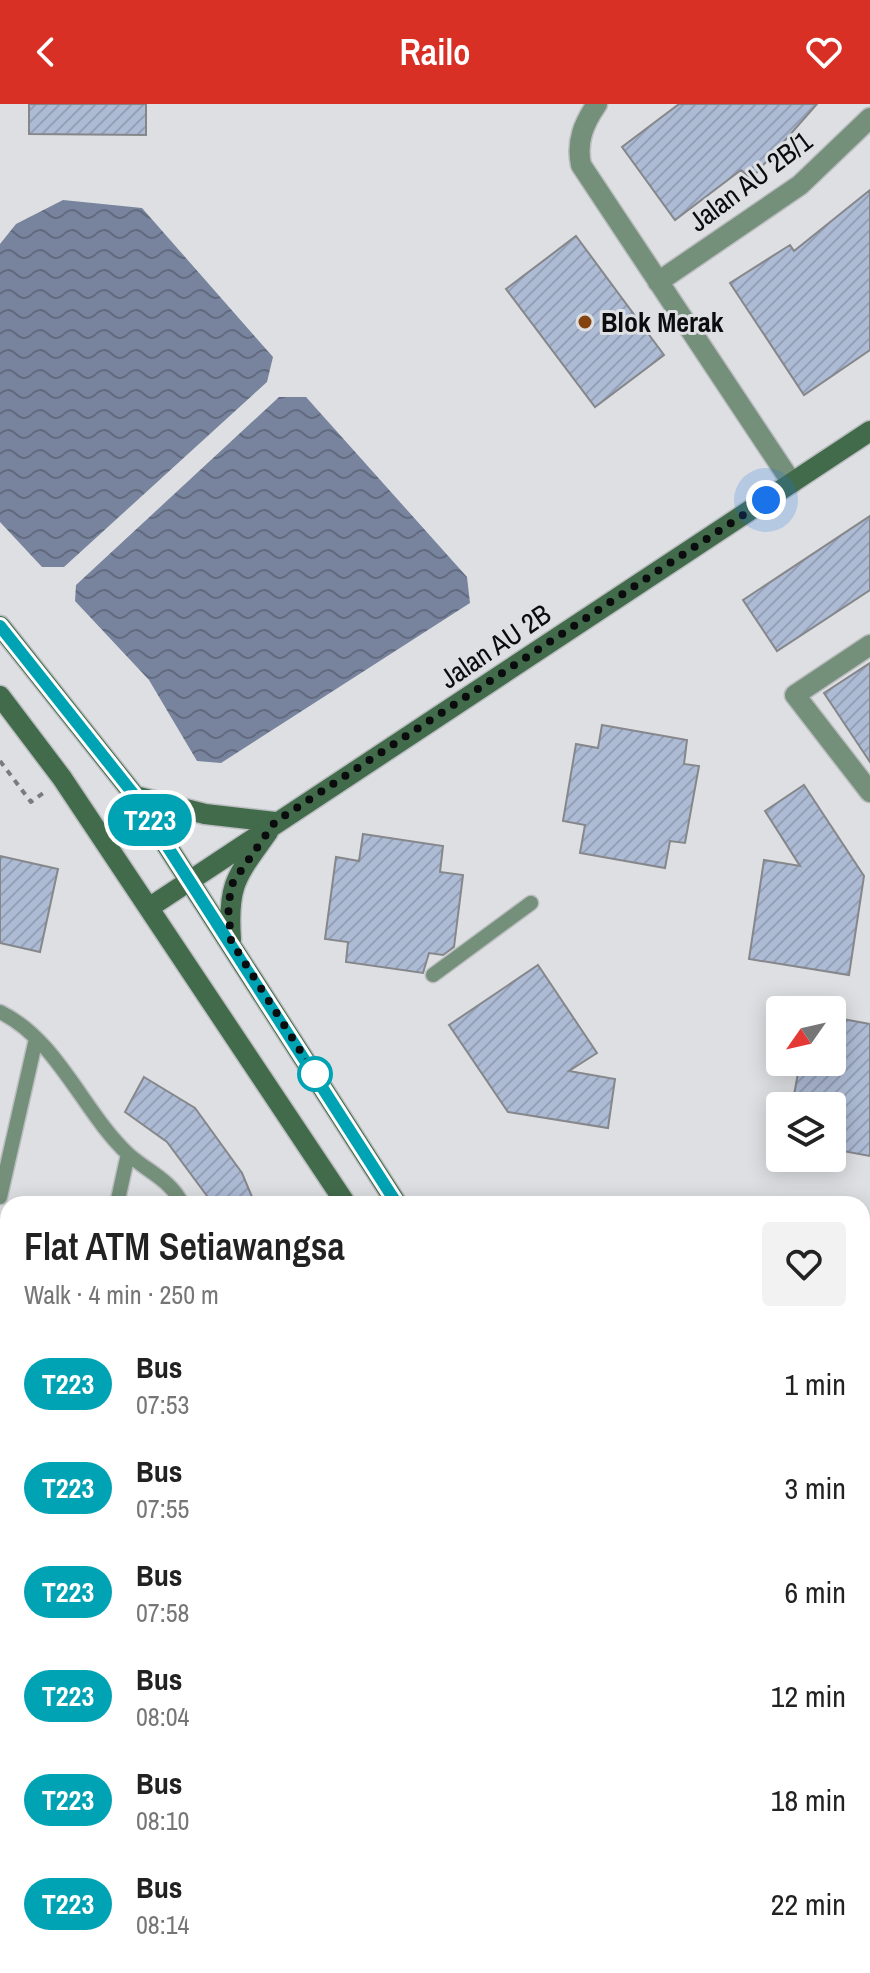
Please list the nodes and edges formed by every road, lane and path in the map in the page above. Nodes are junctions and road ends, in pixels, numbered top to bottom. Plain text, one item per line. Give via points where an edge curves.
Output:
1 (597, 104) edge
2 (870, 118) edge
3 (658, 282) junction
4 (870, 431) edge
5 (792, 483) junction
6 (0, 626) edge
7 (870, 645) edge
8 (0, 696) edge
9 (0, 761) edge
10 (870, 792) edge
11 (135, 796) junction
12 (31, 802) dead end
13 (275, 822) junction
14 (190, 879) junction
15 (531, 903) dead end
16 (150, 907) junction
17 (231, 941) junction
18 (433, 975) dead end
19 (0, 1012) edge
20 (36, 1039) junction
21 (128, 1154) junction
22 (0, 1196) edge
23 (119, 1196) edge
24 (178, 1196) edge
25 (341, 1196) edge
26 (392, 1196) edge

1 - 3 street via 577,148 581,165
2 - 3 street, Jalan AU 2B/1 via 800,185
3 - 5 street
4 - 5 main road, Jalan AU 2B
5 - 13 main road, Jalan AU 2B
6 - 11 main road
7 - 10 street via 795,695
8 - 16 main road
9 - 12 path
11 - 13 main road via 205,814
11 - 14 main road
13 - 14 main road, Jalan AU 2B
13 - 17 main road via 233,882 228,905
14 - 16 main road, Jalan AU 2B
14 - 17 main road
15 - 18 lane
16 - 25 main road
17 - 26 main road
19 - 20 lane
20 - 21 lane
20 - 22 lane
21 - 23 lane
21 - 24 lane

